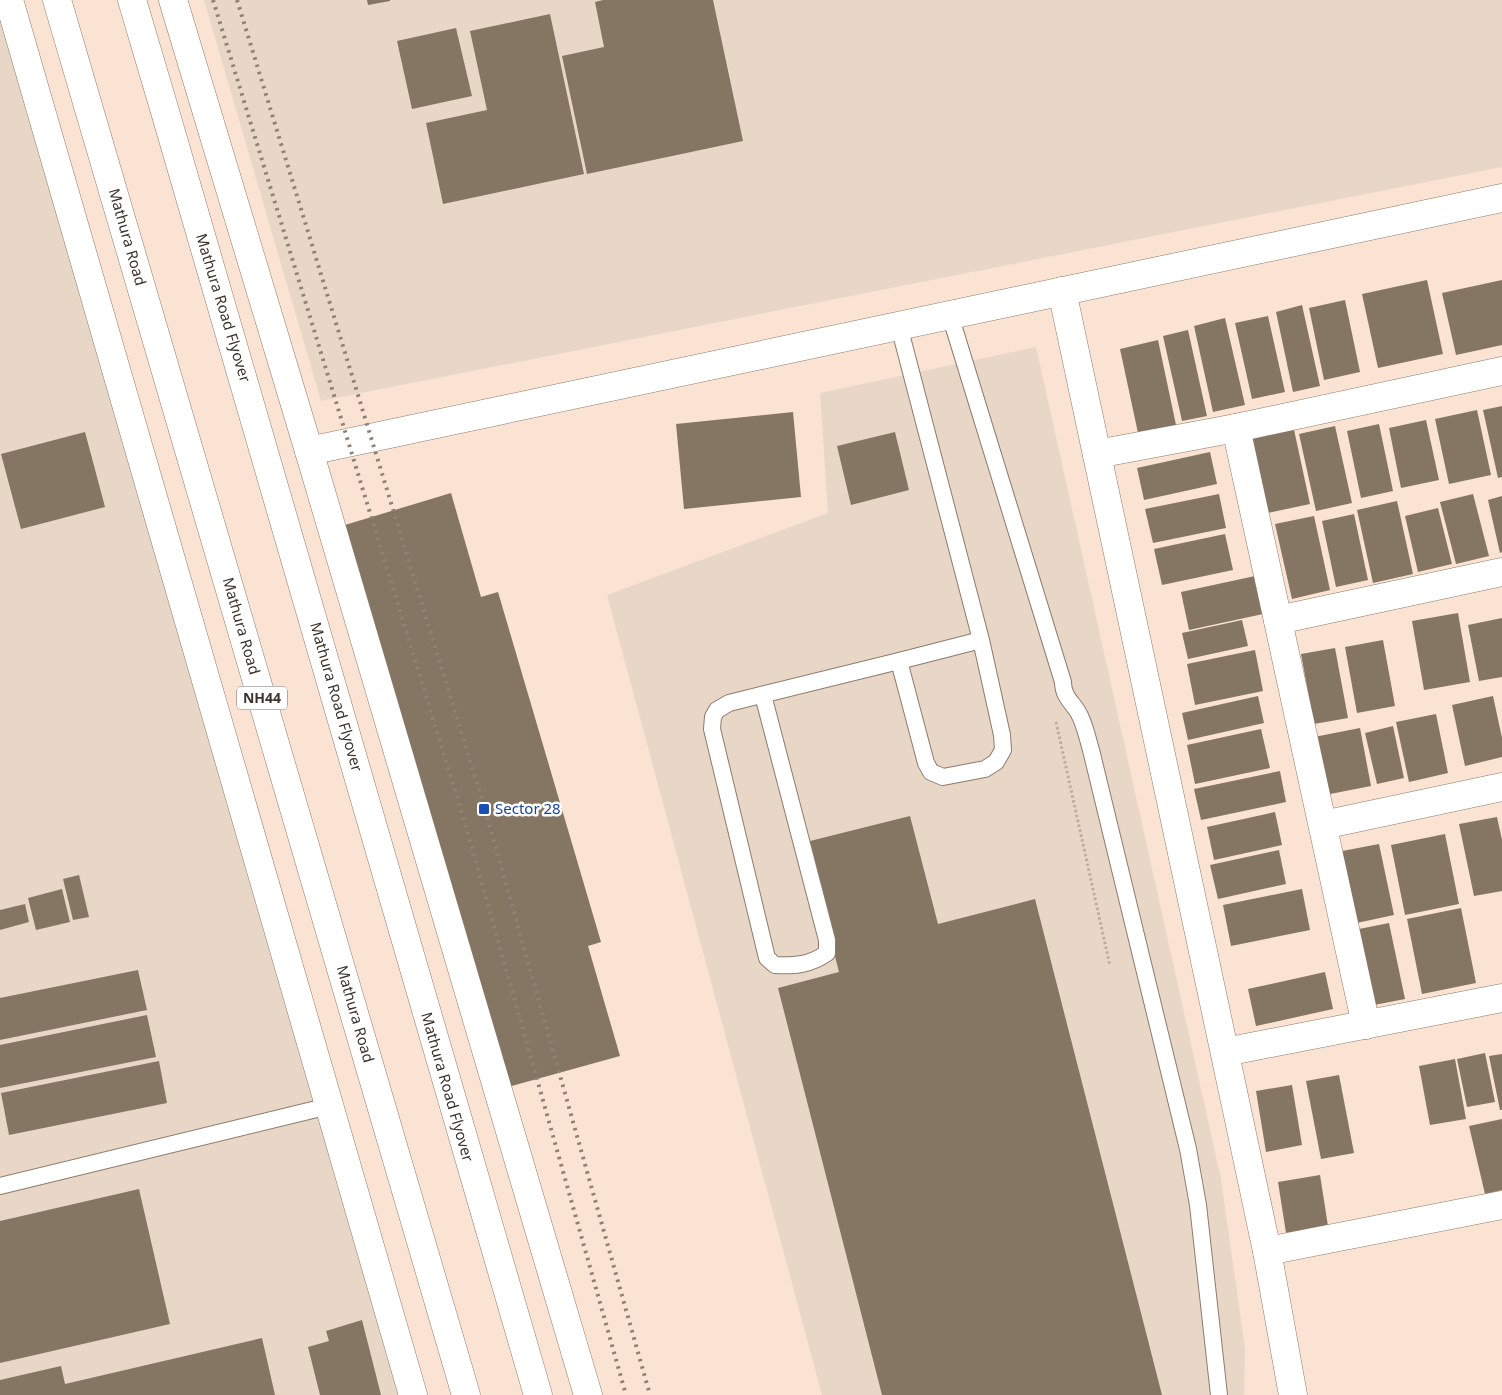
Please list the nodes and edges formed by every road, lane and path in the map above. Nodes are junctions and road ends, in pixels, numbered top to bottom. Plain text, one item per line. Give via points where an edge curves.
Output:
1 (9, 0) edge
2 (57, 0) edge
3 (132, 0) edge
4 (173, 0) edge
5 (1502, 198) edge
6 (1062, 291) junction
7 (950, 315) junction
8 (899, 326) junction
9 (1502, 371) edge
10 (1236, 428) junction
11 (309, 451) junction
12 (1097, 454) junction
13 (1502, 572) edge
14 (1278, 620) junction
15 (981, 640) junction
16 (898, 661) junction
17 (1063, 692) junction
18 (762, 695) junction
19 (1502, 787) edge
20 (1323, 825) junction
21 (1110, 966) dead end
22 (1502, 998) edge
23 (1366, 1025) junction
24 (1225, 1052) junction
25 (330, 1106) junction
26 (0, 1186) edge
27 (1502, 1205) edge
28 (1268, 1251) junction
29 (413, 1395) edge
30 (466, 1395) edge
31 (538, 1395) edge
32 (588, 1395) edge
33 (1219, 1395) edge
34 (1293, 1395) edge

1 - 25 main road
2 - 30 main road, Mathura Road / NH44
3 - 31 main road, Mathura Road Flyover via 266,450
4 - 11 main road
5 - 6 main road
6 - 7 main road
6 - 12 main road
7 - 8 main road
7 - 17 lane via 1063,682
8 - 11 main road
8 - 15 lane
9 - 10 main road
10 - 12 main road
10 - 14 main road
11 - 32 main road
12 - 24 main road
13 - 14 main road
14 - 20 main road
15 - 16 lane
15 - 16 lane via 1003,750 996,762 985,769 944,778 932,772 926,763
16 - 18 lane
17 - 21 path via 1056,715 1057,731
17 - 33 lane via 1085,727 1188,1149 1198,1205
18 - 18 lane via 729,703 717,710 712,729 767,958 775,966 797,966 815,961 827,953 827,940
19 - 20 main road
20 - 23 main road
22 - 23 main road
23 - 24 main road
24 - 28 main road
25 - 26 lane
25 - 29 main road
27 - 28 main road
28 - 34 main road

